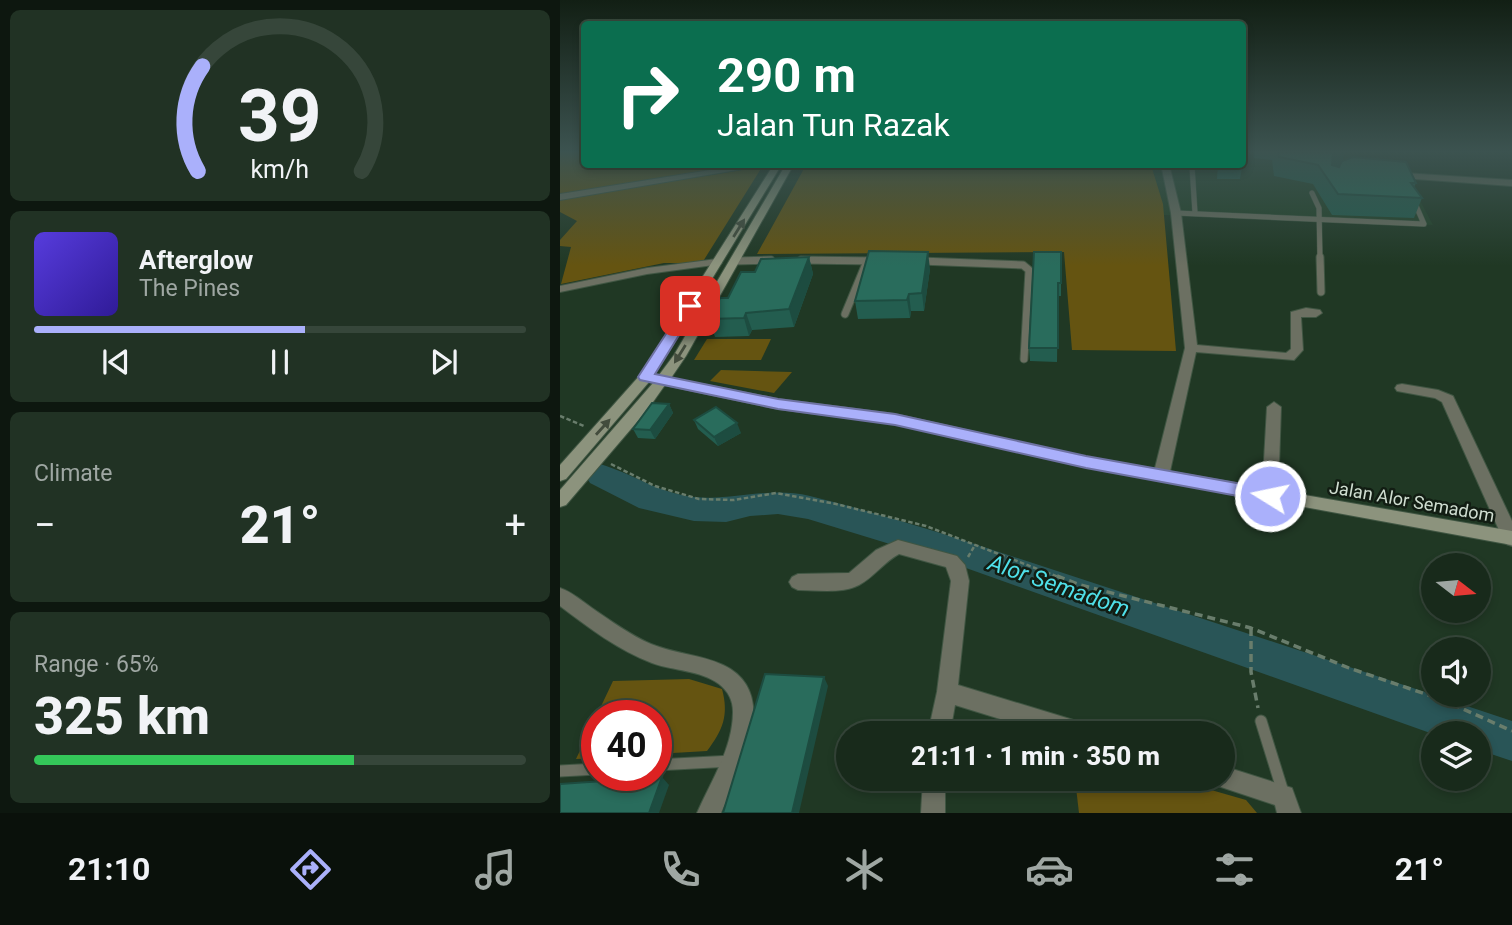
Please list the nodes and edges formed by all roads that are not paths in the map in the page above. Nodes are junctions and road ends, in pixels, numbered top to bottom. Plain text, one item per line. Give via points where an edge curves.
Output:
1 (604, 190) edge
2 (762, 190) edge
3 (775, 190) edge
4 (1171, 190) edge
5 (1193, 190) edge
6 (1312, 193) dead end
7 (560, 197) edge
8 (1413, 198) edge
9 (1176, 213) junction
10 (1195, 214) junction
11 (1318, 219) junction
12 (782, 260) edge
13 (794, 260) edge
14 (735, 261) junction
15 (867, 261) junction
16 (880, 261) edge
17 (905, 261) edge
18 (717, 262) junction
19 (560, 289) edge
20 (1321, 292) dead end
21 (1316, 313) dead end
22 (845, 314) dead end
23 (1191, 348) junction
24 (1024, 359) dead end
25 (646, 377) junction
26 (663, 380) junction
27 (1402, 388) dead end
28 (1274, 407) dead end
29 (560, 475) edge
30 (1161, 476) junction
31 (1270, 496) junction
32 (560, 500) edge
33 (1512, 538) edge
34 (798, 582) dead end
35 (560, 596) edge
36 (947, 692) junction
37 (941, 721) edge
38 (1041, 721) edge
39 (1261, 721) road end
40 (732, 761) junction
41 (672, 764) edge
42 (581, 770) edge
43 (560, 771) edge
44 (1235, 782) edge
45 (934, 791) edge
46 (1286, 804) edge
47 (709, 813) edge
48 (933, 813) edge

1 - 7 street
18 -> 2 main road
3 - 14 main road
4 - 9 street
5 - 10 lane
6 - 11 lane
8 - 11 lane via 1424,224
9 - 10 lane
9 - 23 street
10 - 11 lane
11 - 20 lane
12 - 14 lane
13 - 15 lane
14 -> 26 main road
15 - 16 lane
15 - 22 lane
17 - 24 lane via 1023,265 1028,270
18 - 19 street
18 - 25 main road
21 - 23 street via 1295,315 1297,350 1289,357
23 - 30 street
25 - 26 main road, Jalan Alor Semadom
29 -> 25 main road
26 - 30 main road, Jalan Alor Semadom via 778,404 895,419
26 - 32 main road
27 - 33 street via 1448,399
28 - 31 street
30 - 31 main road, Jalan Alor Semadom
31 - 33 main road, Jalan Alor Semadom
34 - 36 street via 847,581 898,547 951,561 960,580
35 - 40 street via 629,642 707,668 733,682 744,710
36 - 37 street
36 - 38 street
39 - 46 lane
40 - 41 lane
40 - 47 street
42 - 43 lane
44 - 46 street
45 - 48 street

